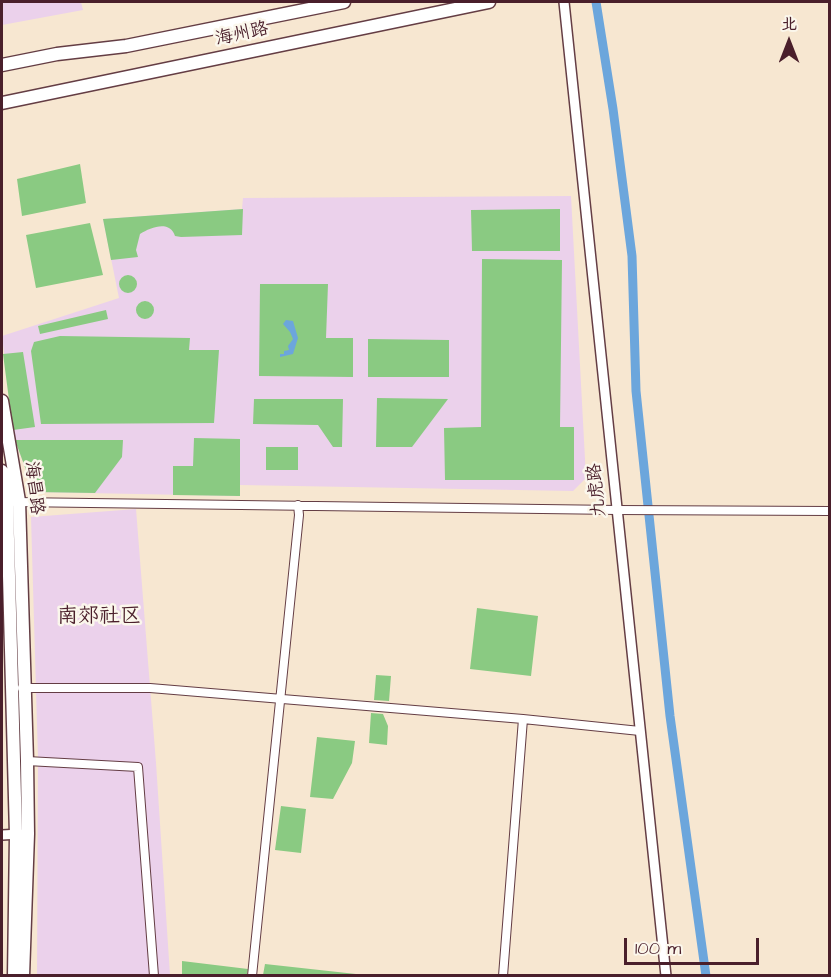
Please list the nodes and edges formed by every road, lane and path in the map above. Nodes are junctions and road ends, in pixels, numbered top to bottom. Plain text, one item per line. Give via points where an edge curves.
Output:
1 (344, 2) edge
2 (489, 2) edge
3 (564, 2) edge
4 (2, 65) edge
5 (2, 103) edge
6 (2, 401) edge
7 (2, 471) edge
8 (9, 502) edge
9 (298, 506) junction
10 (617, 510) junction
11 (830, 511) edge
12 (18, 688) junction
13 (280, 699) junction
14 (523, 719) junction
15 (640, 731) junction
16 (27, 761) junction
17 (22, 834) junction
18 (2, 835) edge
19 (14, 975) edge
20 (23, 975) edge
21 (154, 975) edge
22 (252, 975) edge
23 (503, 975) edge
24 (666, 975) edge

1 - 4 main road, 海州路 via 126,46
2 - 5 main road, 海州路
3 - 10 street, 九虎路
6 - 8 main road, 海昌路
7 - 8 main road, 海昌路
8 - 9 street
8 - 12 main road, 海昌路
9 - 10 street
9 - 13 street
10 - 11 street
10 - 15 street, 九虎路
12 - 13 street via 150,688
12 - 16 main road, 海昌路
12 - 17 main road, 海昌路
13 - 14 street
13 - 22 street
14 - 15 street
14 - 23 street
15 - 24 street, 九虎路
16 - 17 main road, 海昌路
16 - 21 street via 138,767
17 - 18 street
17 - 19 main road, 海昌路
17 - 20 main road, 海昌路

